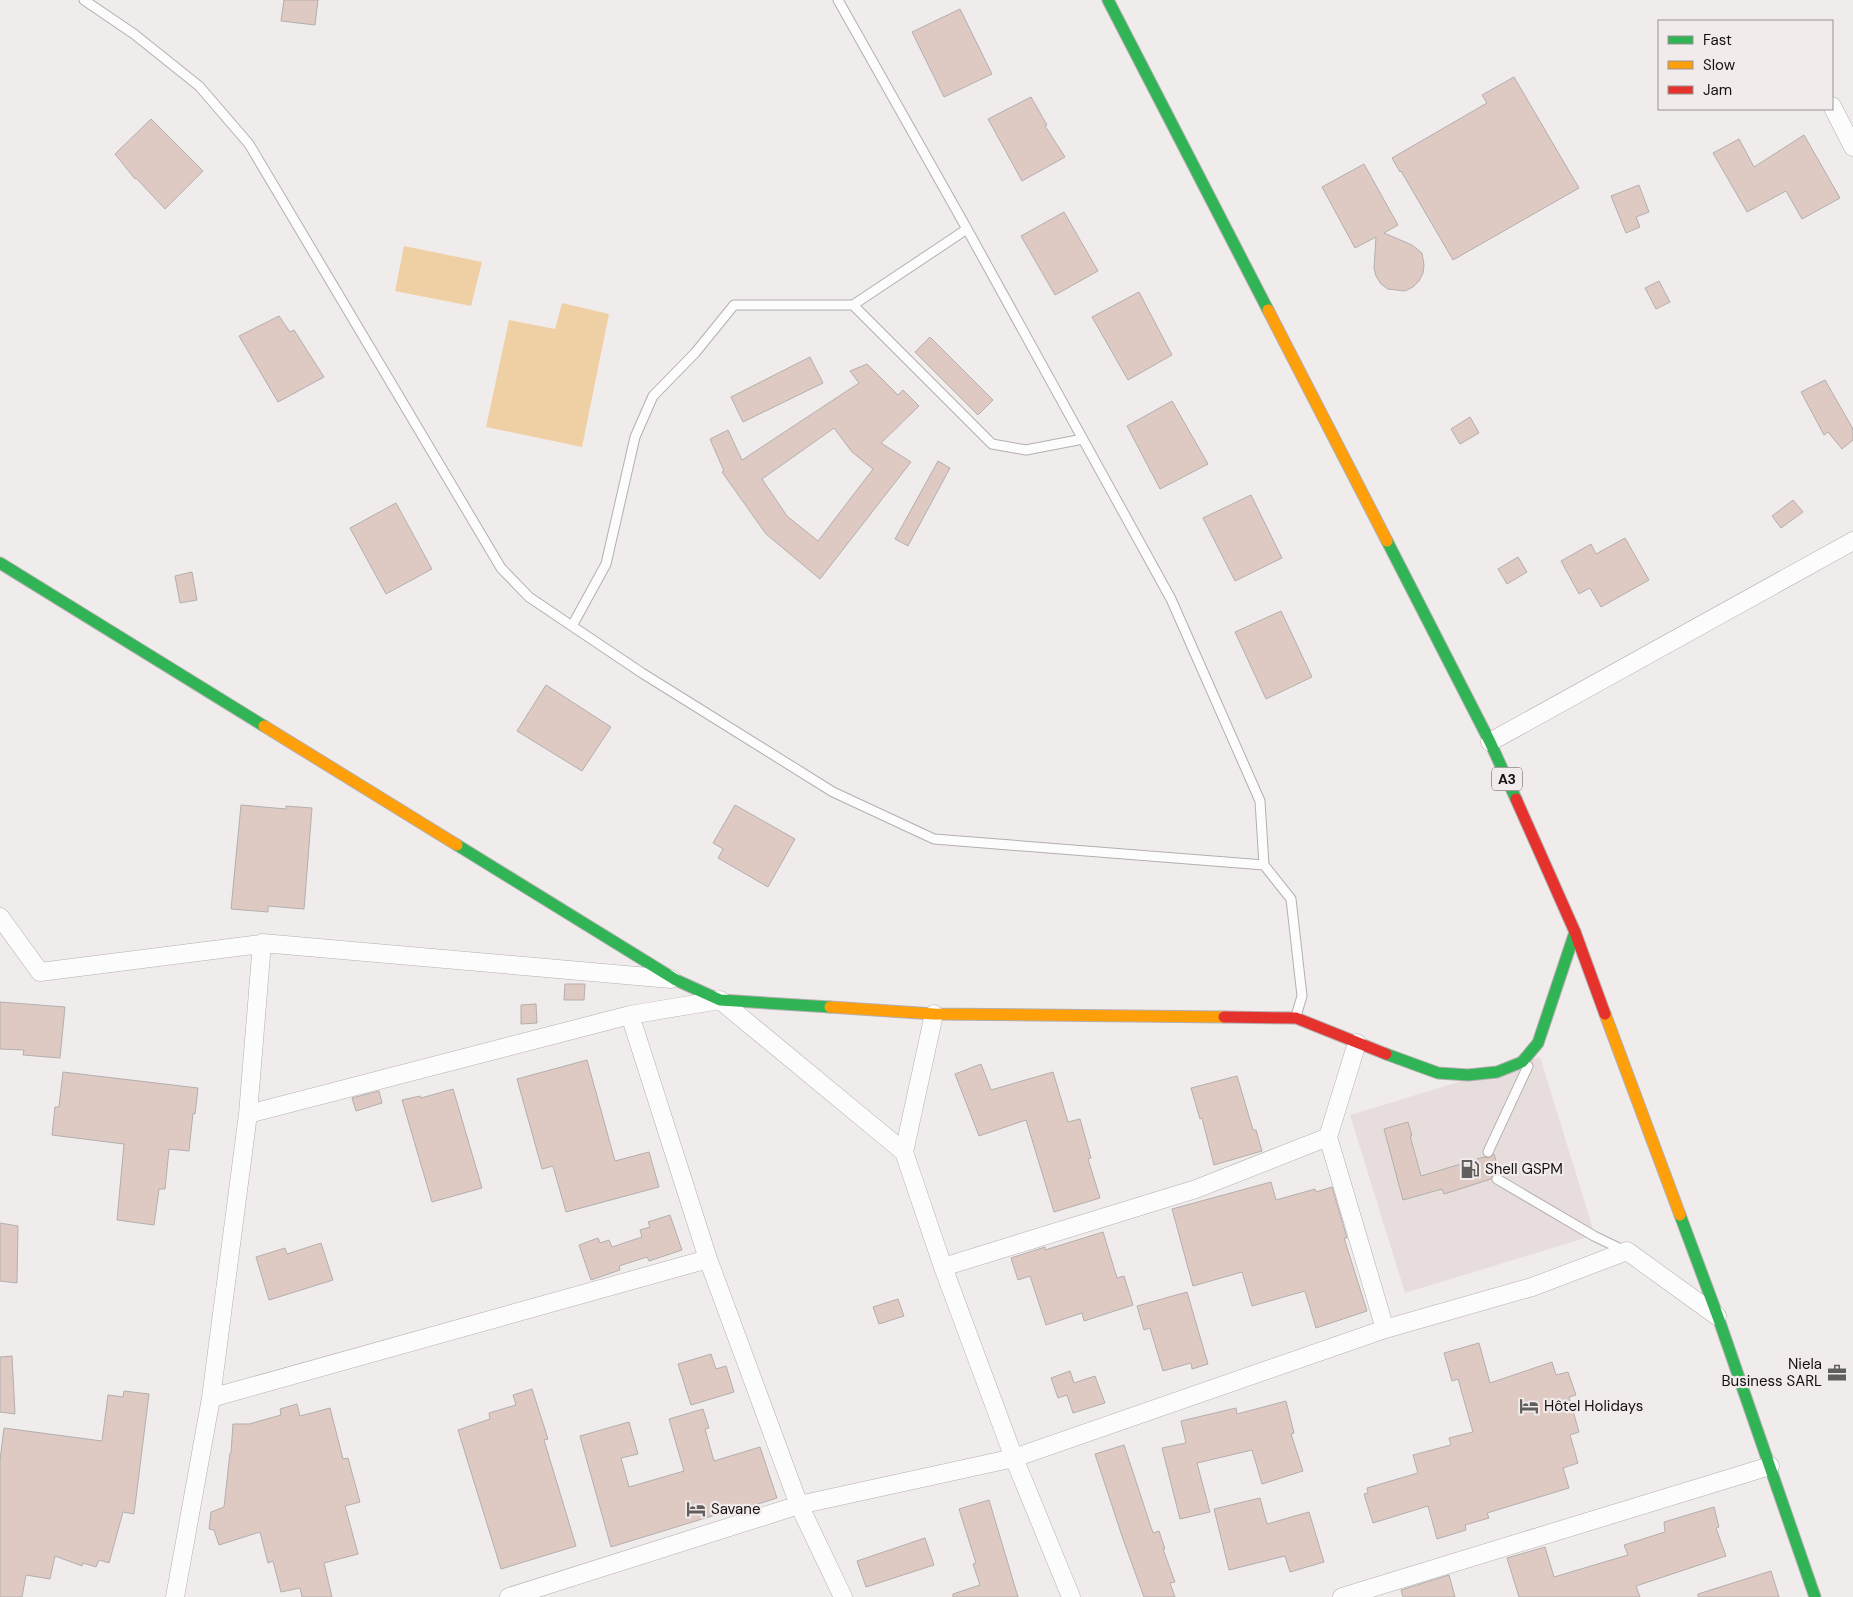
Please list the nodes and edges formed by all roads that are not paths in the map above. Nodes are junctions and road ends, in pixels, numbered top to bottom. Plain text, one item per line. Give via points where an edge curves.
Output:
1 (84, 0) edge
2 (838, 0) edge
3 (1108, 0) edge
4 (1833, 108) edge
5 (1853, 147) edge
6 (967, 229) junction
7 (853, 305) junction
8 (1083, 439) junction
9 (1853, 541) edge
10 (0, 563) edge
11 (572, 626) junction
12 (1490, 742) junction
13 (1264, 865) junction
14 (0, 917) edge
15 (1575, 932) junction
16 (261, 944) junction
17 (676, 980) junction
18 (720, 1000) junction
19 (934, 1014) junction
20 (630, 1016) junction
21 (1296, 1018) junction
22 (1538, 1043) junction
23 (1357, 1044) junction
24 (248, 1114) junction
25 (1328, 1137) junction
26 (904, 1152) junction
27 (1488, 1152) dead end
28 (1497, 1179) dead end
29 (1627, 1251) junction
30 (708, 1259) junction
31 (943, 1267) junction
32 (1718, 1317) junction
33 (1385, 1329) junction
34 (211, 1398) junction
35 (1014, 1458) junction
36 (1770, 1466) junction
37 (799, 1505) junction
38 (175, 1597) edge
39 (509, 1597) edge
40 (843, 1597) edge
41 (1071, 1597) edge
42 (1342, 1597) edge
43 (1815, 1597) edge

1 - 11 lane via 134,34 198,86 249,144 502,568 529,597
2 - 6 lane
3 - 12 main road, A3
4 - 5 street
6 - 7 lane
6 - 8 lane
7 - 8 lane via 992,444 1026,450
7 - 11 lane via 734,305 696,353 653,396 635,437 606,564
8 - 13 lane via 1171,599 1260,801
9 - 12 street
10 - 17 main road
11 - 13 lane via 833,792 934,838
12 - 15 main road, A3
13 - 21 lane via 1292,899 1302,996
14 - 16 street via 40,972
15 - 22 main road
15 - 32 main road, A3
16 - 17 street
16 - 24 street
17 - 18 main road
18 - 19 main road
18 - 20 street
18 - 26 street
19 - 21 main road
19 - 26 street
20 - 24 street
20 - 30 street
21 - 23 main road
22 - 23 main road via 1522,1062 1497,1072 1468,1075 1438,1073
22 - 27 lane
23 - 25 street
24 - 34 street
25 - 31 street via 1196,1189
25 - 33 street
26 - 31 street
28 - 29 lane via 1594,1236
29 - 32 street
29 - 33 street via 1532,1287
30 - 34 street
30 - 37 street
31 - 35 street
32 - 36 main road, A3
33 - 35 street
34 - 38 street
35 - 37 street
35 - 41 street
36 - 42 street
36 - 43 main road, A3
37 - 39 street
37 - 40 street

